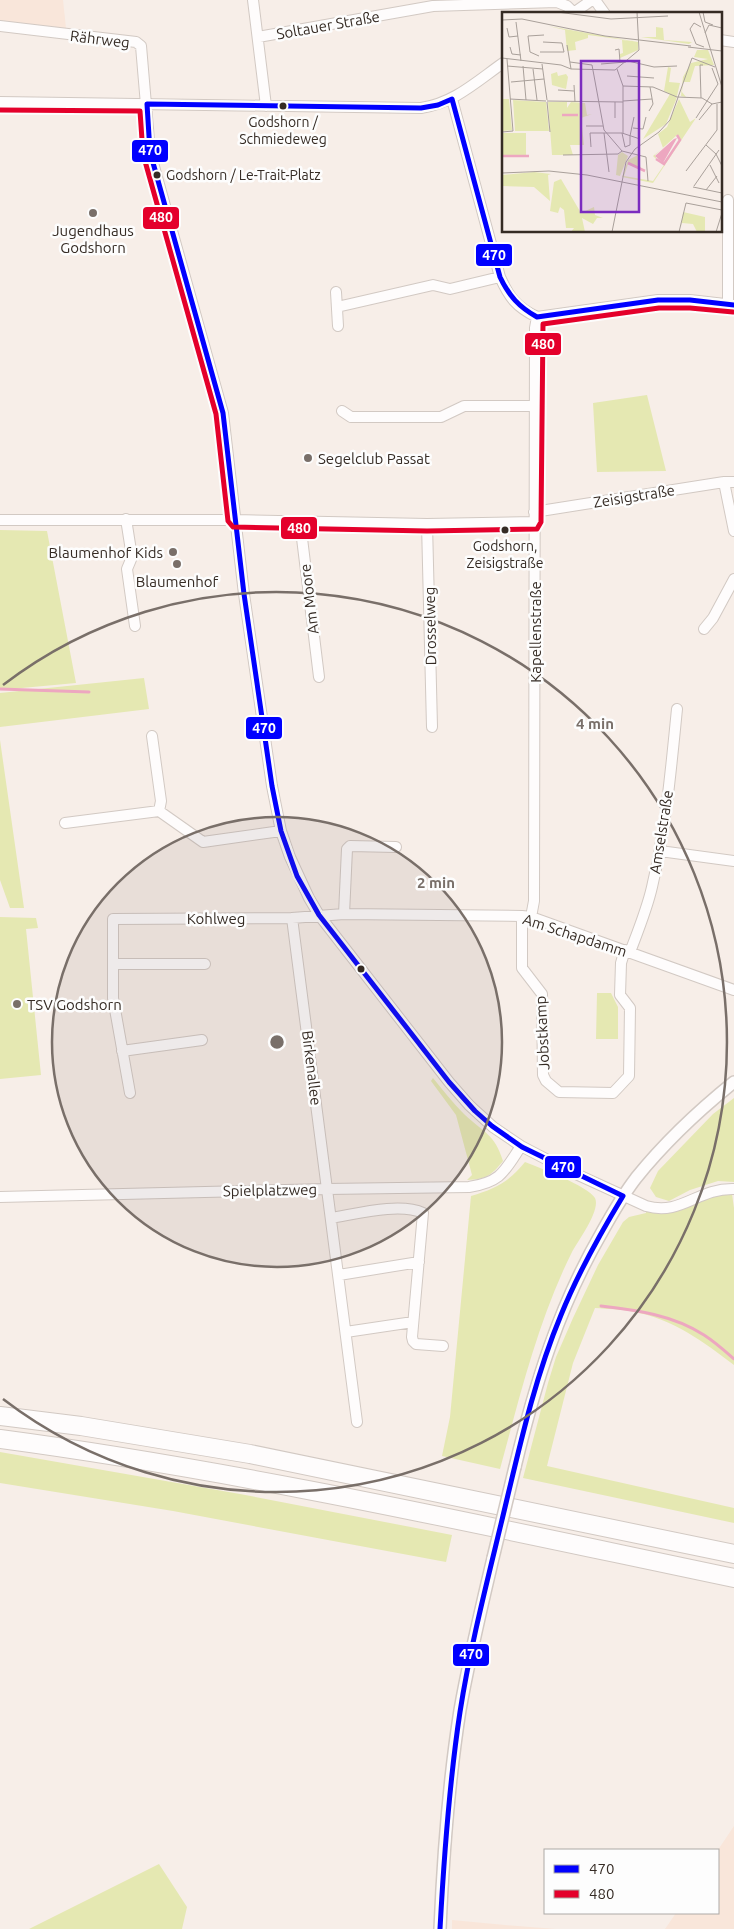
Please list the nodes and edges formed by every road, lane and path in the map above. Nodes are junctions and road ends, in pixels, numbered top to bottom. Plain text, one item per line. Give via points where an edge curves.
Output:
1 (253, 0) edge
2 (593, 0) edge
3 (496, 2) edge
4 (572, 12) edge
5 (575, 12) edge
6 (603, 12) edge
7 (0, 26) edge
8 (258, 37) junction
9 (502, 64) edge
10 (452, 99) junction
11 (0, 102) edge
12 (147, 104) junction
13 (266, 106) junction
14 (728, 199) edge
15 (500, 277) junction
16 (336, 292) dead end
17 (731, 305) edge
18 (337, 307) junction
19 (537, 316) junction
20 (338, 326) dead end
21 (535, 406) junction
22 (342, 411) dead end
23 (729, 482) edge
24 (534, 517) junction
25 (0, 520) edge
26 (126, 520) junction
27 (235, 520) junction
28 (300, 522) junction
29 (427, 524) junction
30 (734, 531) edge
31 (734, 579) edge
32 (135, 626) dead end
33 (704, 629) dead end
34 (319, 677) dead end
35 (677, 709) dead end
36 (432, 727) dead end
37 (152, 736) dead end
38 (159, 811) junction
39 (65, 823) dead end
40 (281, 830) junction
41 (396, 847) dead end
42 (660, 850) junction
43 (734, 861) edge
44 (344, 914) junction
45 (319, 915) junction
46 (527, 917) junction
47 (292, 918) junction
48 (628, 951) junction
49 (113, 964) junction
50 (205, 964) dead end
51 (733, 989) edge
52 (202, 1040) dead end
53 (122, 1052) junction
54 (734, 1082) edge
55 (130, 1093) dead end
56 (521, 1146) junction
57 (327, 1189) junction
58 (734, 1189) edge
59 (623, 1196) junction
60 (0, 1197) edge
61 (331, 1218) junction
62 (419, 1262) junction
63 (339, 1275) junction
64 (413, 1322) junction
65 (346, 1332) junction
66 (443, 1346) dead end
67 (0, 1416) edge
68 (357, 1422) dead end
69 (0, 1439) edge
70 (734, 1554) edge
71 (734, 1578) edge
72 (440, 1929) edge

1 - 8 street
2 - 5 street
2 - 6 street
3 - 4 street, Soltauer Straße via 557,2
3 - 8 street, Soltauer Straße via 433,6
7 - 12 street, Rährweg via 136,42 141,46
8 - 13 street
9 - 10 street
10 - 13 street via 421,108
10 - 15 street
11 - 12 street
12 - 13 street
12 - 27 street, Rährweg via 150,152 223,413
14 - 17 street
15 - 18 street via 450,289 433,285
15 - 19 street via 508,294 522,310
16 - 18 street
17 - 19 street via 658,300
18 - 20 street
19 - 21 street, Kapellenstraße
21 - 22 street via 464,406 441,417 351,417
21 - 24 street, Kapellenstraße
23 - 24 street, Zeisigstraße
23 - 30 street
24 - 29 street
24 - 46 street, Kapellenstraße via 534,901
25 - 26 street
26 - 27 street
26 - 32 street via 132,557 127,569
27 - 28 street
27 - 40 street, Rährweg
28 - 29 street
28 - 34 street, Am Moore
29 - 36 street, Drosselweg
31 - 33 street
35 - 42 street, Amselstraße
37 - 38 street via 161,801
38 - 39 street
38 - 40 street via 204,842
40 - 45 street, Rährweg via 297,876
41 - 44 street via 350,846 347,849
42 - 43 street
42 - 48 street, Amselstraße via 649,900
44 - 45 street, Am Schapdamm
44 - 46 street, Am Schapdamm
45 - 47 street, Kohlweg
45 - 56 street, Rährweg via 469,1105 492,1127
46 - 48 street, Am Schapdamm
46 - 48 street, Jobstkamp via 522,968 542,994 543,1075 559,1092 613,1092 629,1076 630,1008 620,995 621,964
47 - 49 street, Kohlweg via 113,919
47 - 57 street, Birkenallee
48 - 51 street, Am Schapdamm
49 - 50 street
49 - 53 street via 113,998
52 - 53 street
53 - 55 street
54 - 59 street via 665,1145
56 - 57 street, Spielplatzweg via 498,1178 485,1185
56 - 59 street, Rährweg
57 - 60 street, Spielplatzweg
57 - 61 street, Birkenallee
58 - 59 street, Rährweg via 705,1193 668,1209 652,1208
59 - 72 street, bridge via 586,1260 561,1314 537,1382 515,1466 460,1711 452,1768
61 - 62 street via 397,1209 423,1213
61 - 63 street, Birkenallee
62 - 63 street
62 - 64 street
63 - 65 street, Birkenallee
64 - 65 street
64 - 66 street via 413,1341 416,1344
65 - 68 street, Birkenallee
67 - 70 highway via 250,1454
69 - 71 highway via 246,1477

